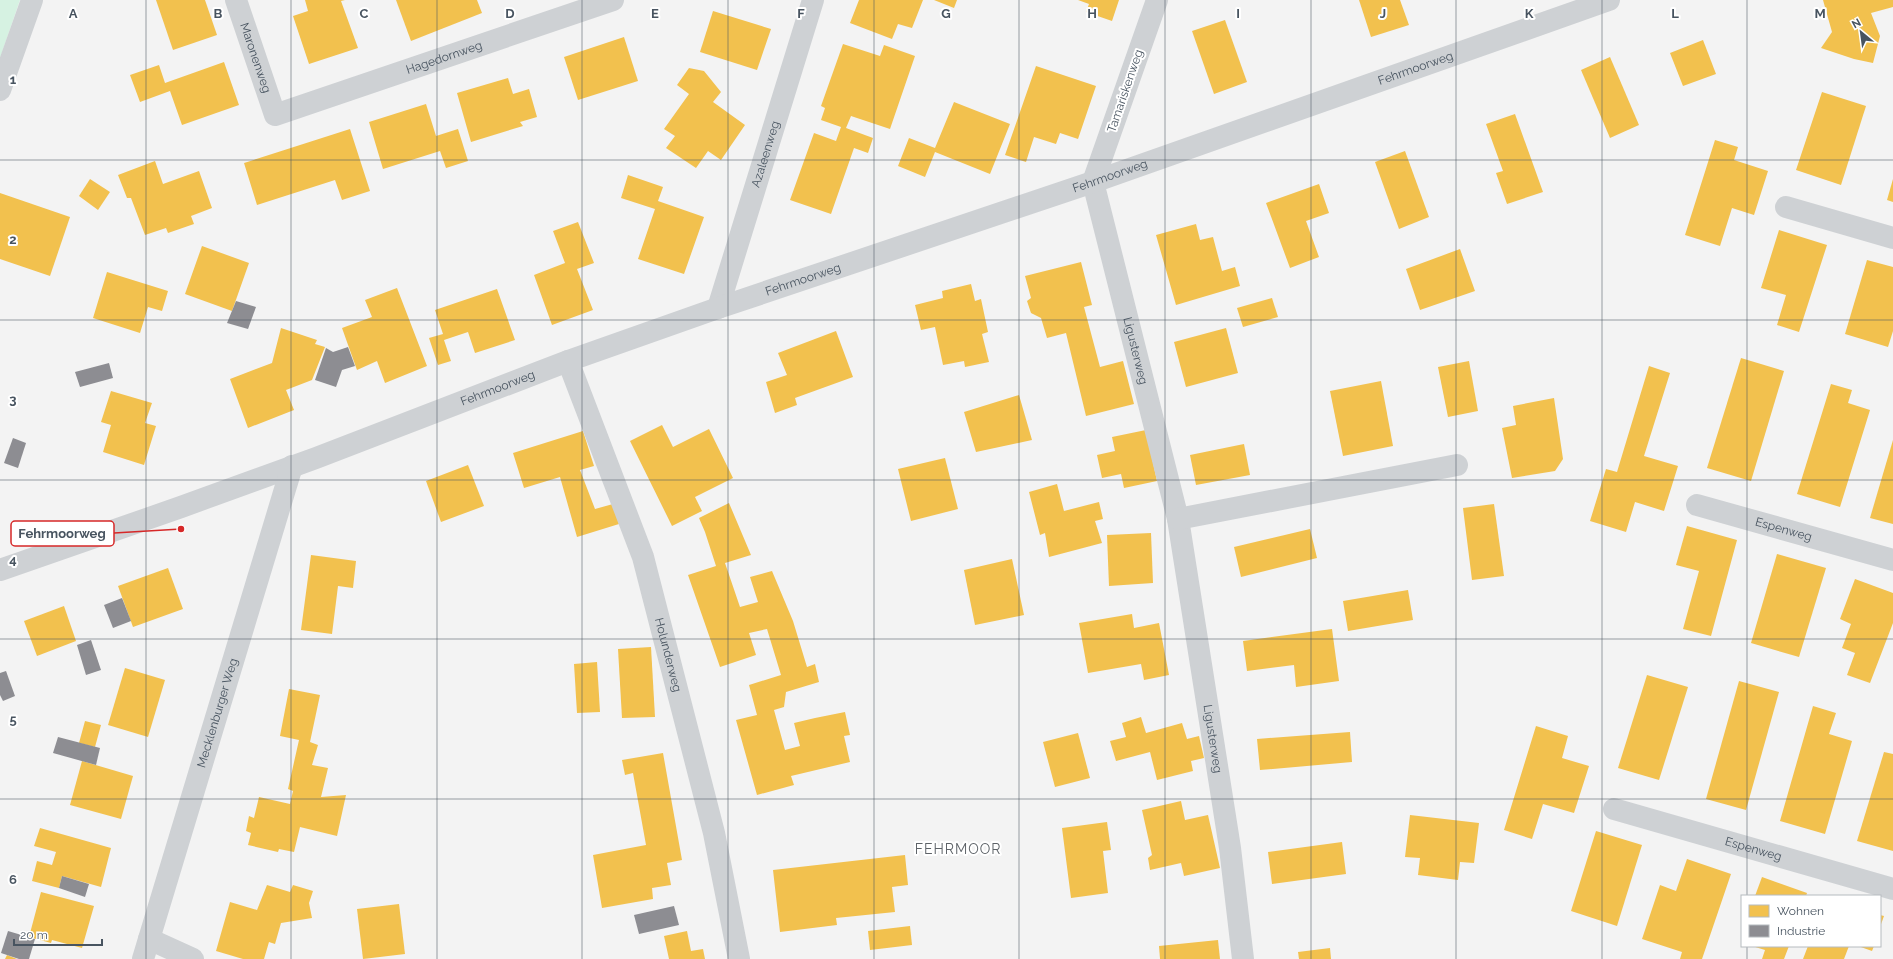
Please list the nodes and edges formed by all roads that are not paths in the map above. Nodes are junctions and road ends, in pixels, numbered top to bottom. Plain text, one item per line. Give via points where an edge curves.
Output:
1 (32, 0) edge
2 (236, 0) edge
3 (613, 0) edge
4 (813, 0) edge
5 (1157, 0) edge
6 (1609, 0) edge
7 (0, 90) edge
8 (275, 115) joint
9 (1093, 182) junction
10 (1786, 207) dead end
11 (1893, 238) edge
12 (718, 308) junction
13 (568, 361) junction
14 (1457, 465) dead end
15 (292, 466) junction
16 (1697, 505) dead end
17 (1178, 519) junction
18 (1893, 560) edge
19 (0, 570) edge
20 (1614, 809) dead end
21 (1893, 889) edge
22 (146, 949) edge
23 (193, 959) edge
24 (739, 959) edge
25 (1243, 959) edge

1 - 7 street
2 - 8 street, Maronenweg
3 - 8 street, Hagedornweg
4 - 12 street, Azaleenweg
5 - 9 street, Tamariskenweg
6 - 9 street, Fehrmoorweg
9 - 12 street, Fehrmoorweg
9 - 17 street, Ligusterweg
10 - 11 street
12 - 13 street, Fehrmoorweg
13 - 15 street, Fehrmoorweg
13 - 24 street, Holunderweg via 643,557 714,833
14 - 17 street
15 - 19 street, Fehrmoorweg
15 - 22 street, Mecklenburger Weg
16 - 18 street, Espenweg
17 - 25 street, Ligusterweg via 1230,848
20 - 21 street, Espenweg
22 - 23 street

